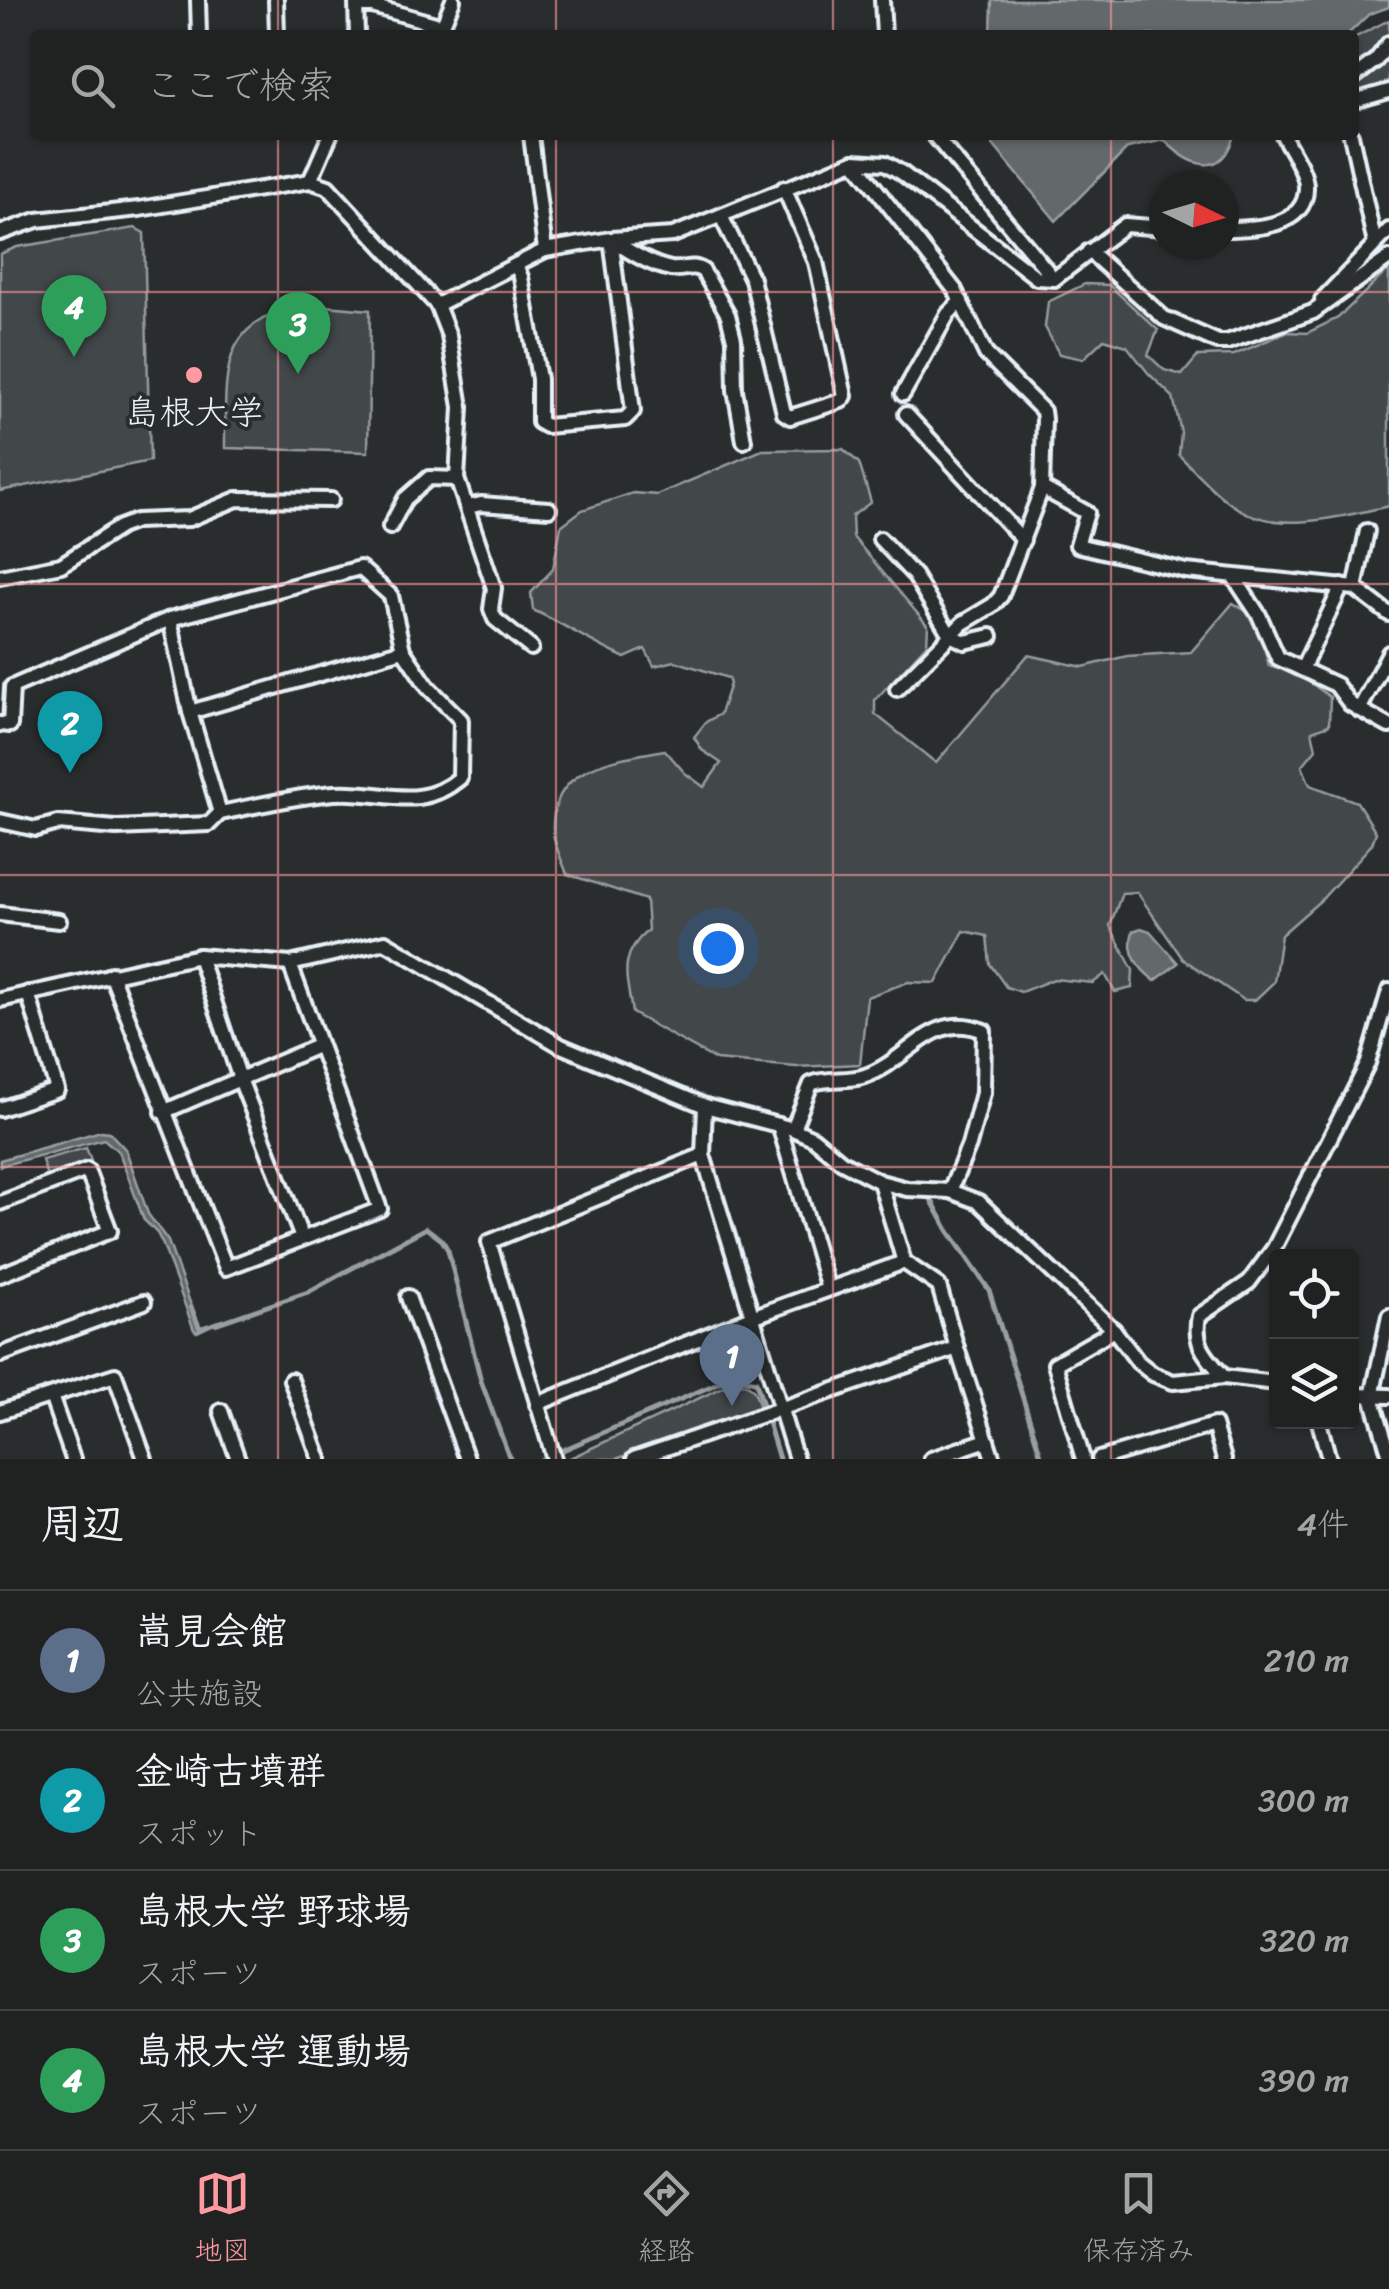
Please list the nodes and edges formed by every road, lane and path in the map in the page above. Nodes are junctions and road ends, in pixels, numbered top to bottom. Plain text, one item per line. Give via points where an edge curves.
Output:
1 (198, 0) edge
2 (276, 0) edge
3 (452, 0) edge
4 (882, 0) edge
5 (356, 3) edge
6 (199, 30) edge
7 (277, 30) edge
8 (357, 30) edge
9 (884, 30) edge
10 (1389, 42) edge
11 (1359, 73) edge
12 (1389, 91) edge
13 (1359, 100) edge
14 (328, 140) edge
15 (531, 140) edge
16 (938, 140) edge
17 (1286, 140) edge
18 (1351, 140) edge
19 (854, 161) junction
20 (310, 180) junction
21 (784, 188) junction
22 (721, 216) junction
23 (1149, 227) edge
24 (1239, 228) edge
25 (1389, 230) edge
26 (0, 233) edge
27 (611, 239) junction
28 (1375, 244) junction
29 (545, 250) junction
30 (1089, 251) junction
31 (1389, 258) edge
32 (516, 265) junction
33 (1054, 280) junction
34 (961, 302) junction
35 (437, 305) junction
36 (1313, 312) junction
37 (903, 394) dead end
38 (906, 414) dead end
39 (744, 440) dead end
40 (457, 478) junction
41 (1042, 488) junction
42 (331, 500) dead end
43 (468, 507) junction
44 (549, 509) dead end
45 (390, 528) dead end
46 (1367, 531) dead end
47 (880, 539) dead end
48 (1023, 540) junction
49 (0, 577) edge
50 (1236, 578) junction
51 (1349, 587) junction
52 (1389, 614) edge
53 (170, 620) junction
54 (950, 635) junction
55 (990, 636) dead end
56 (531, 648) dead end
57 (404, 650) junction
58 (1389, 653) edge
59 (1302, 669) junction
60 (897, 689) dead end
61 (1359, 710) junction
62 (190, 712) junction
63 (0, 724) edge
64 (1389, 726) edge
65 (220, 813) junction
66 (0, 821) edge
67 (0, 914) edge
68 (59, 921) dead end
69 (198, 956) junction
70 (290, 964) junction
71 (111, 974) junction
72 (1389, 991) edge
73 (28, 992) junction
74 (0, 1000) edge
75 (318, 1046) junction
76 (240, 1079) junction
77 (705, 1106) junction
78 (0, 1109) edge
79 (162, 1112) junction
80 (786, 1127) junction
81 (703, 1155) junction
82 (880, 1182) junction
83 (950, 1191) junction
84 (0, 1203) edge
85 (302, 1238) junction
86 (904, 1262) junction
87 (0, 1275) edge
88 (828, 1289) junction
89 (408, 1297) dead end
90 (144, 1302) dead end
91 (1389, 1316) edge
92 (752, 1317) junction
93 (1114, 1330) junction
94 (957, 1348) junction
95 (0, 1356) edge
96 (1224, 1377) junction
97 (292, 1380) dead end
98 (1269, 1382) edge
99 (51, 1396) junction
100 (1359, 1396) edge
101 (1389, 1396) edge
102 (1372, 1397) junction
103 (537, 1404) junction
104 (221, 1411) dead end
105 (0, 1412) edge
106 (771, 1412) junction
107 (1321, 1429) edge
108 (987, 1440) junction
109 (552, 1452) edge
110 (1389, 1454) edge
111 (73, 1459) edge
112 (145, 1459) edge
113 (238, 1459) edge
114 (320, 1459) edge
115 (468, 1459) edge
116 (634, 1459) edge
117 (796, 1459) edge
118 (931, 1459) edge
119 (993, 1459) edge
120 (1083, 1459) edge
121 (1099, 1459) edge
122 (1224, 1459) edge
123 (1330, 1459) edge

1 - 6 street
2 - 7 street
3 - 5 street via 439,25
4 - 9 street
5 - 8 street
10 - 11 street
12 - 13 street
14 - 20 street
15 - 29 street
16 - 33 street
17 - 24 street via 1303,174 1304,200 1284,220
18 - 28 street
19 - 21 street
19 - 33 street via 885,163 902,173 1037,278
19 - 34 street
20 - 26 street via 37,220
20 - 35 street via 328,187
21 - 22 street
21 - 22 street via 816,262 841,401 790,418 784,414 752,278
22 - 27 street via 661,238
23 - 30 street via 1125,225
25 - 28 street
27 - 29 street
27 - 32 street via 634,412 625,420 539,422 540,379
27 - 39 street via 668,268 704,271 734,339
28 - 36 street
29 - 32 street
30 - 33 street
30 - 36 street via 1164,318 1218,342
31 - 36 street
32 - 35 street
34 - 37 street
34 - 41 street via 986,354 1043,411
35 - 40 street via 461,407
38 - 48 street
40 - 43 street
40 - 45 street via 428,478 405,499
41 - 48 street
41 - 50 street via 1088,513 1077,545
42 - 49 street via 237,499 189,519 136,521 61,565
43 - 44 street
43 - 56 street via 494,588 491,609
46 - 51 street
47 - 54 street via 914,575
48 - 54 street via 994,605
50 - 51 street
50 - 59 street via 1272,651
51 - 52 street
51 - 59 street
53 - 57 street via 360,568 391,596
53 - 62 street
53 - 63 street via 12,688 10,725
54 - 55 street via 962,642
54 - 60 street
57 - 62 street
57 - 65 street via 461,720 460,778 444,792 413,799 337,792
58 - 61 street
59 - 61 street via 1336,685
61 - 64 street
62 - 65 street
65 - 66 street via 208,824 116,828 58,824 36,830
67 - 68 street
69 - 70 street
69 - 71 street
69 - 76 street
70 - 75 street
70 - 77 street via 385,942 561,1046
71 - 73 street
71 - 79 street
72 - 96 street via 1368,1063 1274,1248 1249,1282 1199,1316 1200,1350
73 - 74 street
73 - 78 street via 57,1090
75 - 76 street
75 - 85 street via 380,1208
76 - 79 street
76 - 85 street
77 - 80 street
77 - 81 street
79 - 85 street via 226,1268
80 - 82 street
80 - 83 street via 811,1084 871,1074 950,1024 974,1027 984,1032 983,1093
80 - 88 street
81 - 92 street
81 - 103 street via 489,1242
82 - 83 street
82 - 86 street
83 - 93 street via 979,1202
84 - 87 street via 86,1170 110,1232
86 - 88 street
86 - 94 street via 939,1286
88 - 92 street
89 - 115 street
90 - 95 street
91 - 102 street
92 - 103 street
92 - 106 street
93 - 96 street via 1154,1374 1173,1382
93 - 120 street via 1055,1364
94 - 106 street
94 - 108 street
96 - 98 street
97 - 114 street
99 - 105 street
99 - 111 street
99 - 112 street via 115,1375
100 - 102 street
101 - 102 street
102 - 110 street
103 - 109 street
104 - 113 street
106 - 116 street
106 - 117 street
107 - 123 street
108 - 118 street
108 - 119 street
121 - 122 street via 1214,1426

